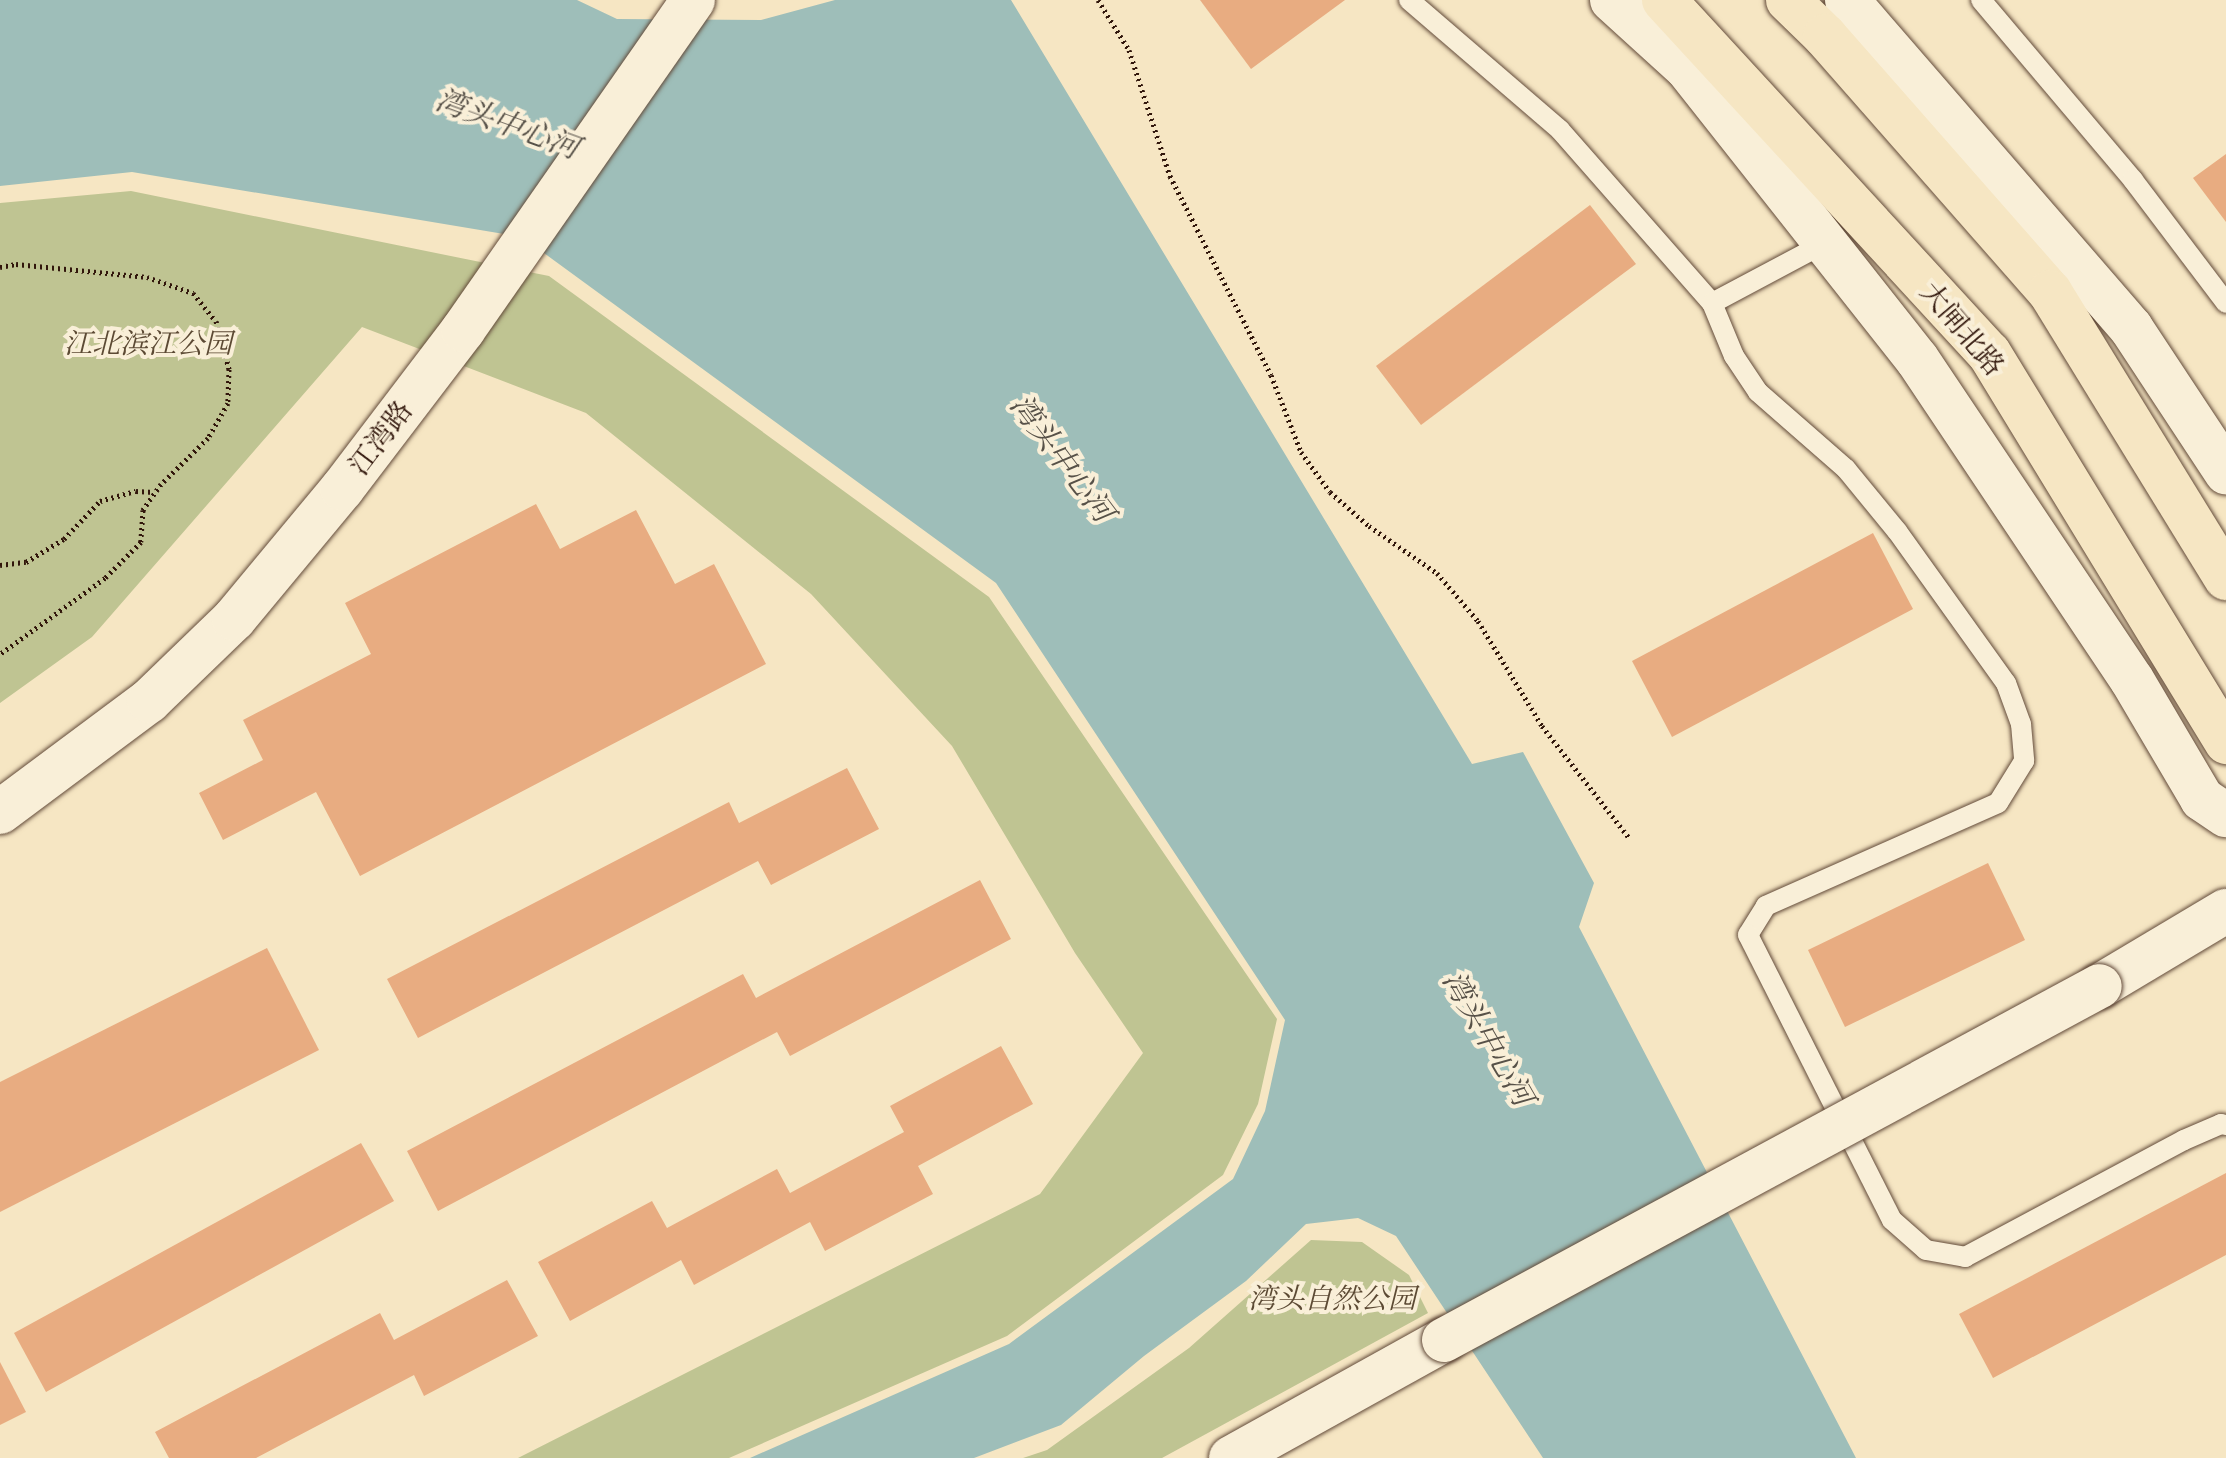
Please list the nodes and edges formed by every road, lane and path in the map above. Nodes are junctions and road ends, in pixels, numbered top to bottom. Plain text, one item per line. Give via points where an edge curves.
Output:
1 (693, 0) edge
2 (1098, 0) edge
3 (1409, 0) edge
4 (1612, 0) edge
5 (1664, 0) edge
6 (1788, 0) edge
7 (1847, 0) edge
8 (1981, 0) edge
9 (1825, 243) junction
10 (0, 267) edge
11 (1712, 303) junction
12 (2226, 303) edge
13 (2226, 472) edge
14 (154, 492) junction
15 (0, 565) edge
16 (2226, 578) edge
17 (0, 654) edge
18 (2226, 742) edge
19 (0, 812) edge
20 (2226, 815) edge
21 (1630, 839) dead end
22 (2226, 911) edge
23 (2226, 1125) edge
24 (1231, 1458) edge

1 - 19 street, 江湾路 via 463,330 234,619 149,701
2 - 21 path via 1129,50 1170,176 1271,375 1301,452 1330,492 1448,585 1478,621 1542,726
3 - 11 lane via 1560,130
4 - 9 street via 1687,68
5 - 18 main road, 大闸北路 via 1989,353
6 - 16 main road via 2050,292
7 - 13 street via 2131,328
8 - 12 lane via 2133,180
9 - 11 lane
9 - 20 street via 1917,359 2132,680 2202,799
10 - 14 path via 147,277 193,293 216,321 229,369 228,403 208,438
11 - 23 lane via 1734,356 1758,392 1846,469 1897,531 2006,683 2021,724 2024,761 1998,803 1766,906 1748,935 1892,1220 1926,1250 1965,1257 2184,1140
14 - 15 path via 100,501 64,539 26,562
14 - 17 path via 143,510 141,542 105,578
22 - 24 street, bridge via 2100,986

